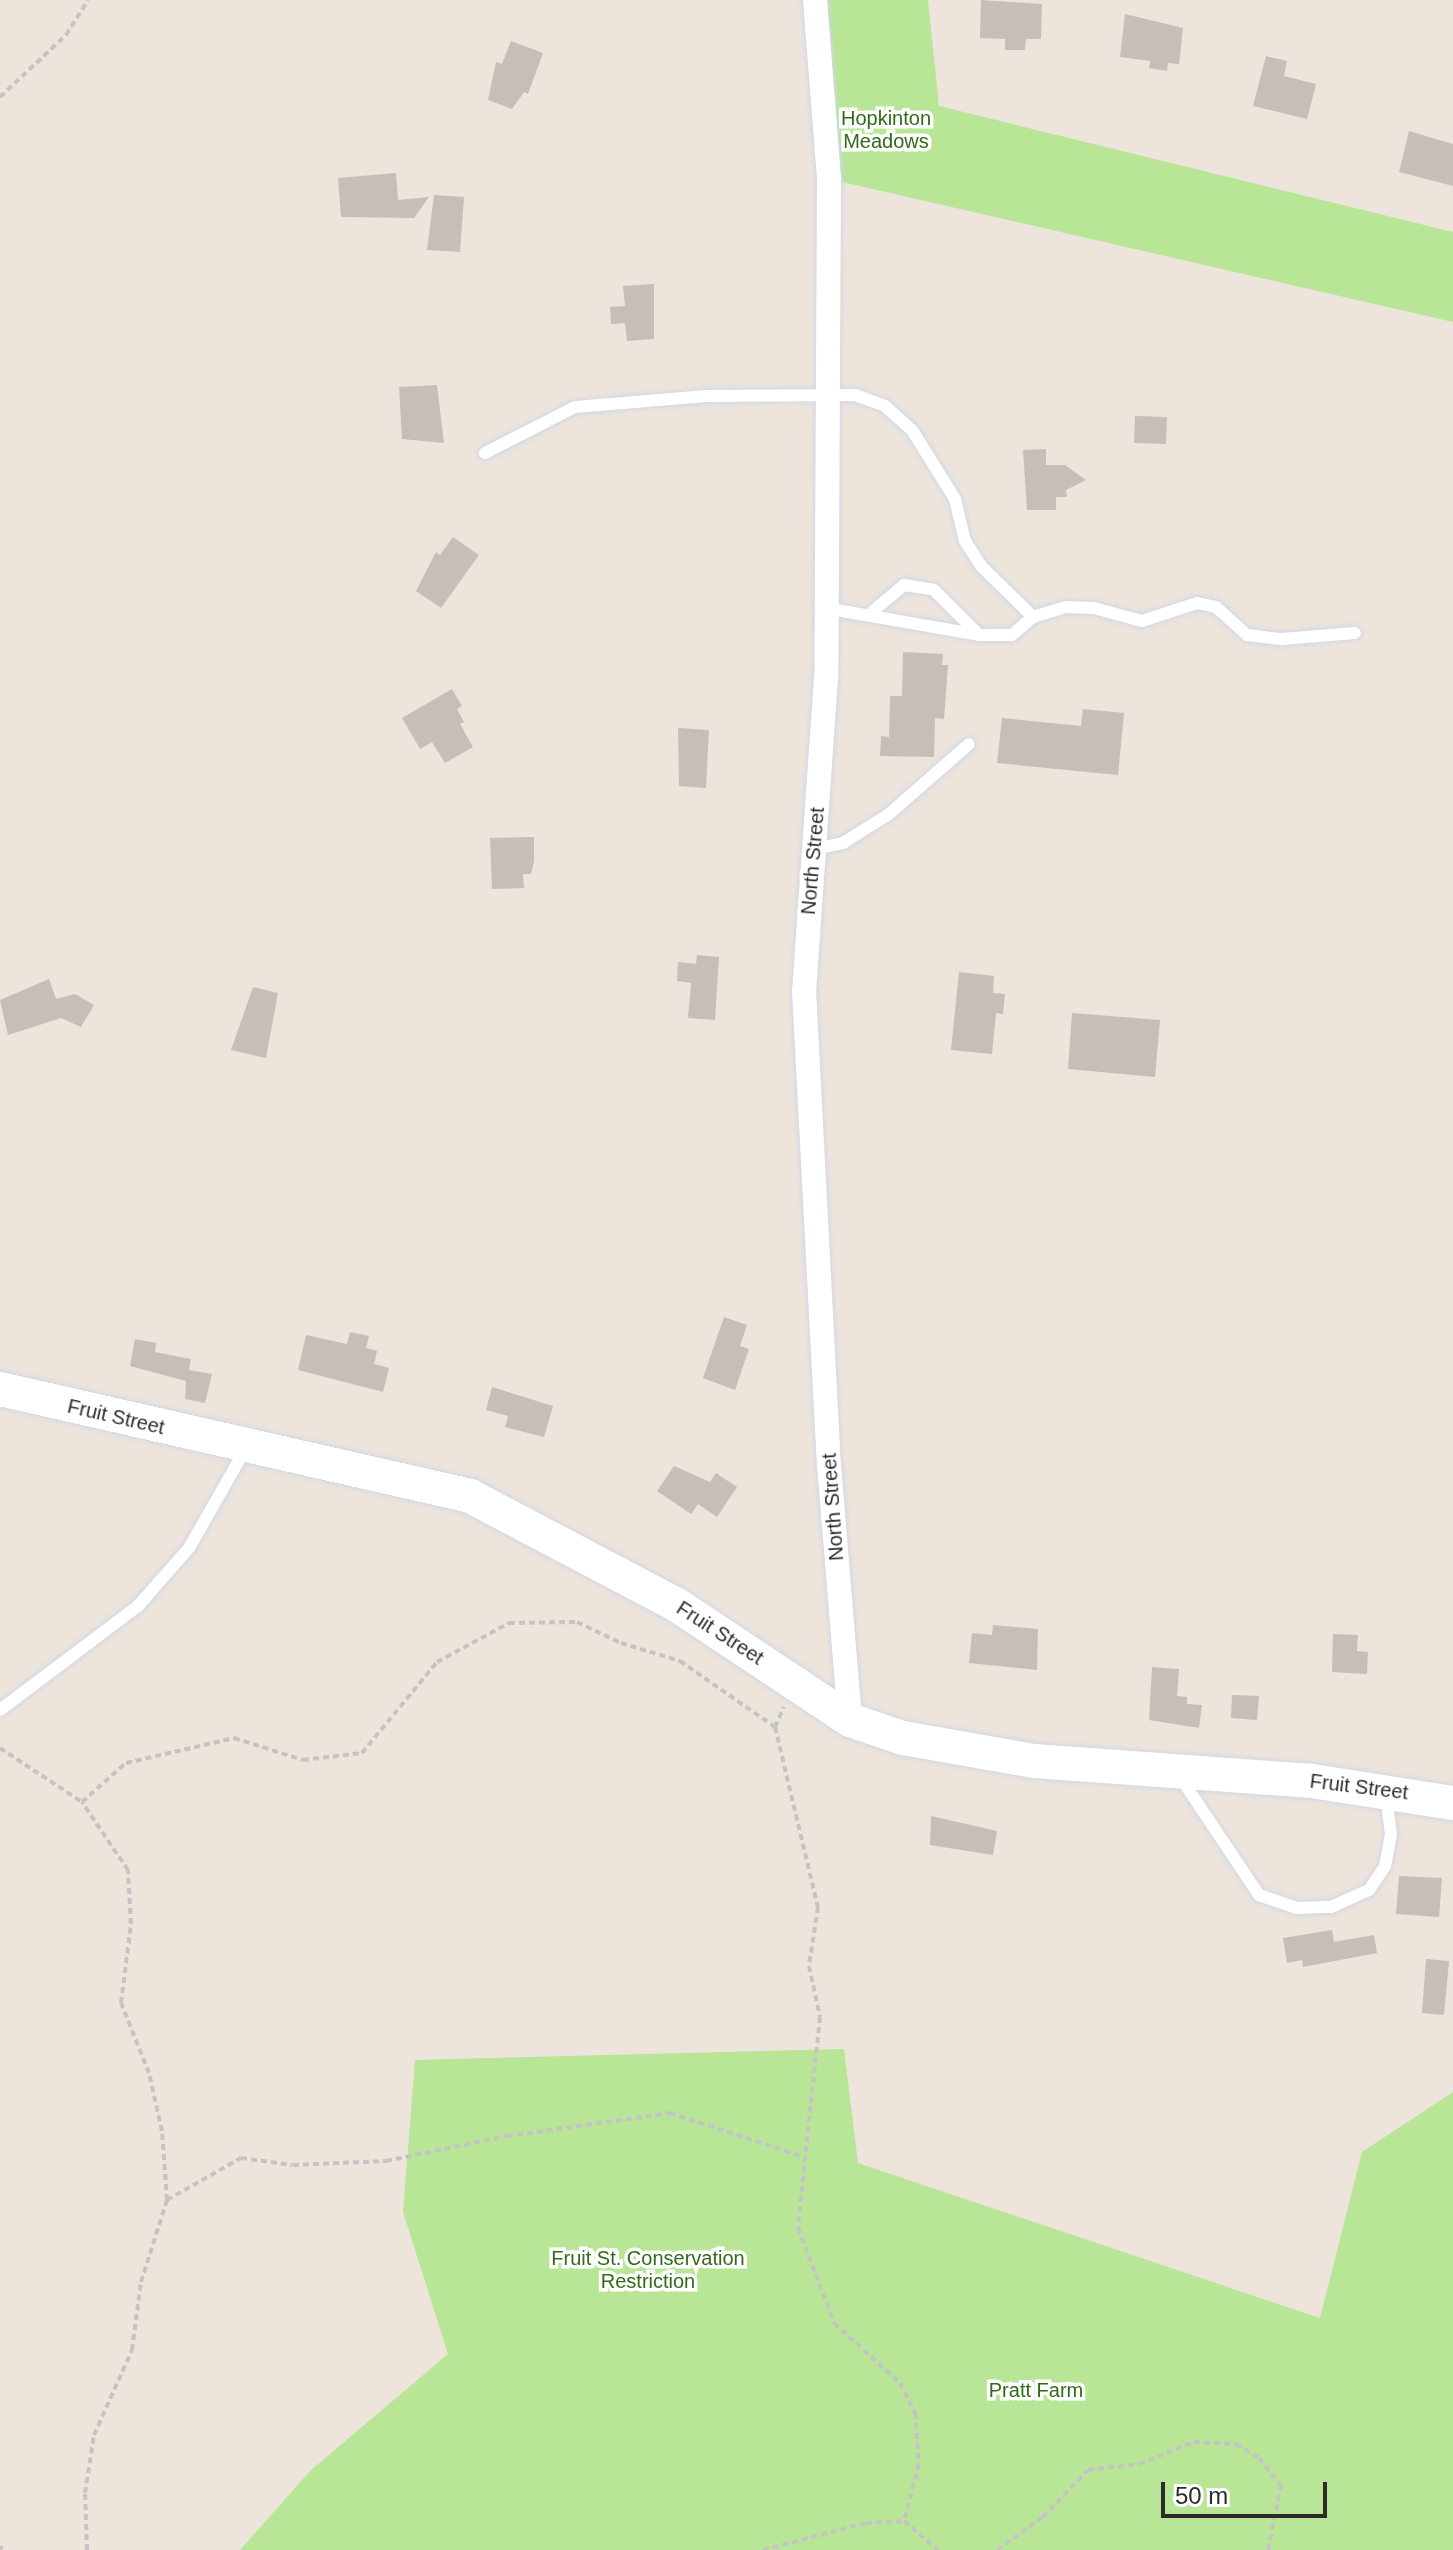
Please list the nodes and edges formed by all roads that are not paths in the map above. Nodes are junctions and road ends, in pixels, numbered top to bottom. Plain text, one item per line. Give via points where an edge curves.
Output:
1 (815, 0) edge
2 (826, 396) junction
3 (485, 453) dead end
4 (825, 608) junction
5 (872, 612) junction
6 (1033, 617) junction
7 (1355, 633) dead end
8 (979, 635) junction
9 (969, 744) dead end
10 (815, 849) junction
11 (0, 1389) edge
12 (247, 1446) junction
13 (0, 1710) edge
14 (850, 1720) junction
15 (1177, 1773) junction
16 (1385, 1790) junction
17 (1453, 1803) edge

1 - 2 street, North Street via 829,179
2 - 3 lane via 707,396 575,407
2 - 4 street, North Street
2 - 6 lane via 855,395 885,406 912,430 955,499 965,541 981,566
4 - 5 lane
4 - 10 street, North Street via 826,713
5 - 8 lane
5 - 8 lane via 904,585 934,590
6 - 7 lane via 1066,607 1094,608 1142,621 1197,603 1216,607 1247,635 1282,639
6 - 8 lane via 1012,635
9 - 10 lane via 889,814 843,843
10 - 14 street, North Street via 805,1022 829,1465
11 - 12 street, Fruit Street
12 - 13 lane via 189,1548 138,1606
12 - 14 street, Fruit Street via 422,1484 507,1512 677,1605
14 - 15 street, Fruit Street via 953,1750 1118,1771
15 - 16 street, Fruit Street
15 - 16 lane via 1259,1895 1297,1908 1331,1907 1369,1890 1385,1866 1391,1835
16 - 17 street, Fruit Street

